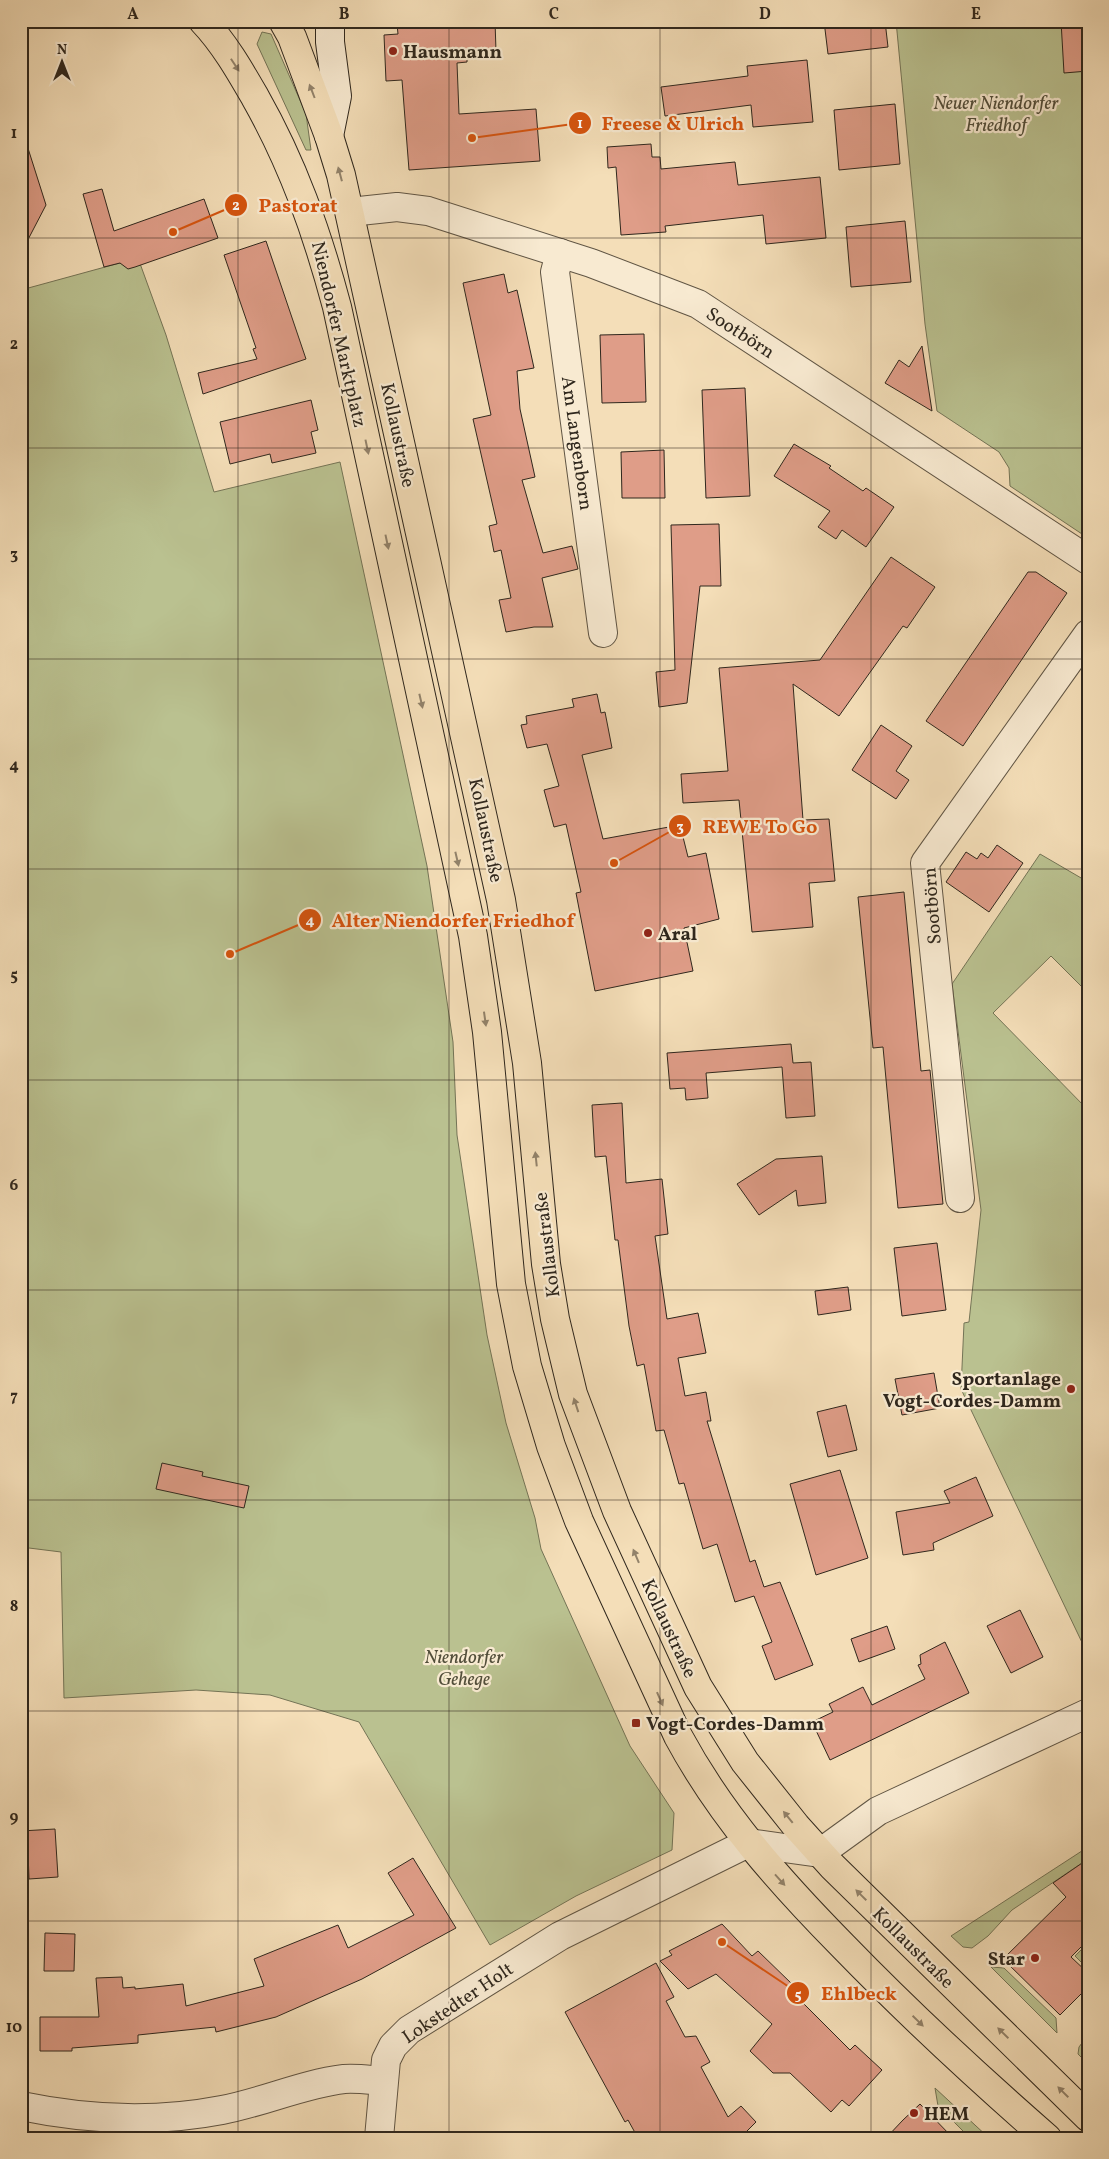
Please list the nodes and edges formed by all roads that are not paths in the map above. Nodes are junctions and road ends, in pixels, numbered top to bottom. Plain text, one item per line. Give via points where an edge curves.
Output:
1 (283, 21) edge
2 (330, 21) edge
3 (209, 22) edge
4 (329, 136) junction
5 (350, 212) junction
6 (560, 253) junction
7 (377, 494) joint
8 (1088, 560) edge
9 (604, 633) dead end
10 (1088, 634) edge
11 (960, 1198) dead end
12 (1088, 1713) edge
13 (748, 1843) junction
14 (820, 1853) junction
15 (382, 2081) junction
16 (21, 2106) edge
17 (1088, 2117) edge
18 (379, 2138) edge
19 (1046, 2138) edge

4 -> 1 main road
2 - 4 street via 337,96
3 -> 7 main road, Niendorfer Marktplatz via 270,122 312,220 337,306
5 -> 4 main road
5 - 6 street, Sootbörn via 397,207 418,209
14 -> 5 main road, Kollaustraße via 745,1762 698,1687 624,1528 582,1425 573,1394 546,1264 526,1063 501,900
6 - 8 street, Sootbörn via 698,304
6 - 9 street, Am Langenborn via 556,272
7 -> 13 main road, Kollaustraße via 473,936 487,1032 510,1276 526,1366 570,1498 666,1712 694,1766
10 - 11 street, Sootbörn via 924,862
12 - 14 street via 878,1811
13 - 14 street
13 - 15 street, Lokstedter Holt via 560,1936 409,2030 393,2046
13 -> 19 main road, Kollaustraße via 877,1981 947,2050
17 -> 14 main road, Kollaustraße
15 - 16 street via 346,2079 299,2088 224,2110 171,2118 119,2120
15 - 18 street, Lokstedter Holt

